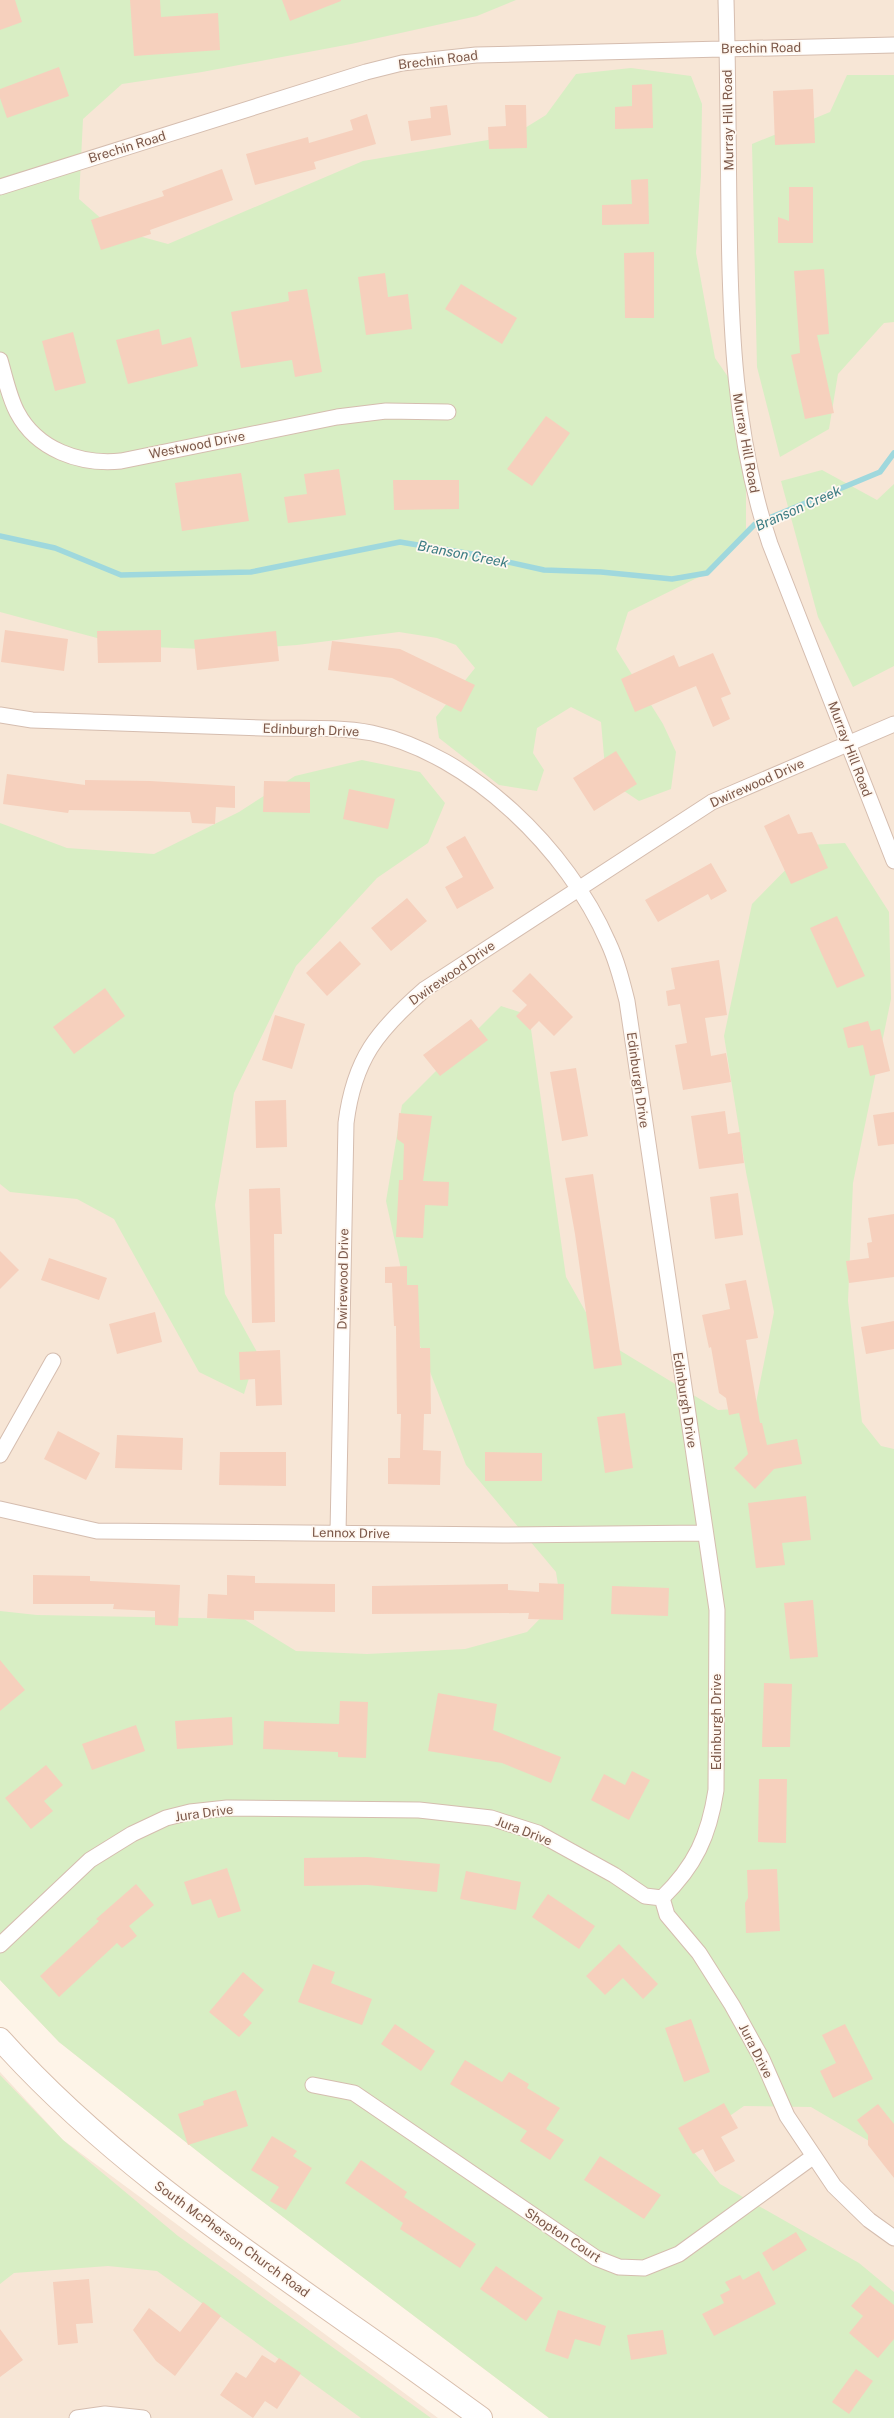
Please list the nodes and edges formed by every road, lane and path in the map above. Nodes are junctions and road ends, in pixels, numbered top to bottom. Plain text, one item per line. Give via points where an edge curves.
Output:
1 (726, 0) edge
2 (894, 45) edge
3 (728, 48) junction
4 (0, 187) edge
5 (0, 360) edge
6 (448, 412) dead end
7 (0, 715) edge
8 (894, 724) edge
9 (848, 744) junction
10 (894, 861) edge
11 (578, 889) junction
12 (53, 1361) dead end
13 (0, 1455) edge
14 (0, 1509) edge
15 (338, 1533) junction
16 (705, 1533) junction
17 (662, 1898) junction
18 (0, 1945) edge
19 (0, 2039) edge
20 (313, 2085) dead end
21 (814, 2156) junction
22 (894, 2238) edge
23 (77, 2418) edge
24 (143, 2418) edge
25 (481, 2418) edge

1 - 3 street, Murray Hill Road
2 - 3 street, Brechin Road
3 - 4 street, Brechin Road via 476,54 402,63 366,72
3 - 9 street, Murray Hill Road via 730,313 736,387 748,461 758,509 770,544
5 - 6 street, Westwood Drive via 16,411 30,431 60,453 96,462 121,461 337,417 386,411
7 - 11 street, Edinburgh Drive via 32,720 335,729 371,733 407,743 452,765 482,786 545,846
8 - 9 street, Dwirewood Drive
9 - 10 street, Murray Hill Road
9 - 11 street, Dwirewood Drive via 712,802
11 - 15 street, Dwirewood Drive via 425,989 397,1014 373,1042 356,1075 346,1123
11 - 16 street, Edinburgh Drive via 608,942 627,1001
12 - 13 street
14 - 15 street, Lennox Drive via 97,1531
15 - 16 street, Lennox Drive
16 - 17 street, Edinburgh Drive via 717,1610 716,1790 709,1827 700,1849 686,1871
17 - 18 street, Jura Drive via 645,1896 614,1875 538,1833 491,1818 419,1810 227,1808 190,1812 166,1818 132,1834 90,1860
17 - 21 street, Jura Drive via 667,1915 699,1953 732,2005 762,2059 787,2116
19 - 25 main road, South McPherson Church Road via 120,2154 188,2209
20 - 21 street, Shopton Court via 354,2092 596,2258 619,2267 644,2268 679,2254
21 - 22 street, Jura Drive via 842,2195 869,2220
23 - 24 street via 105,2414

